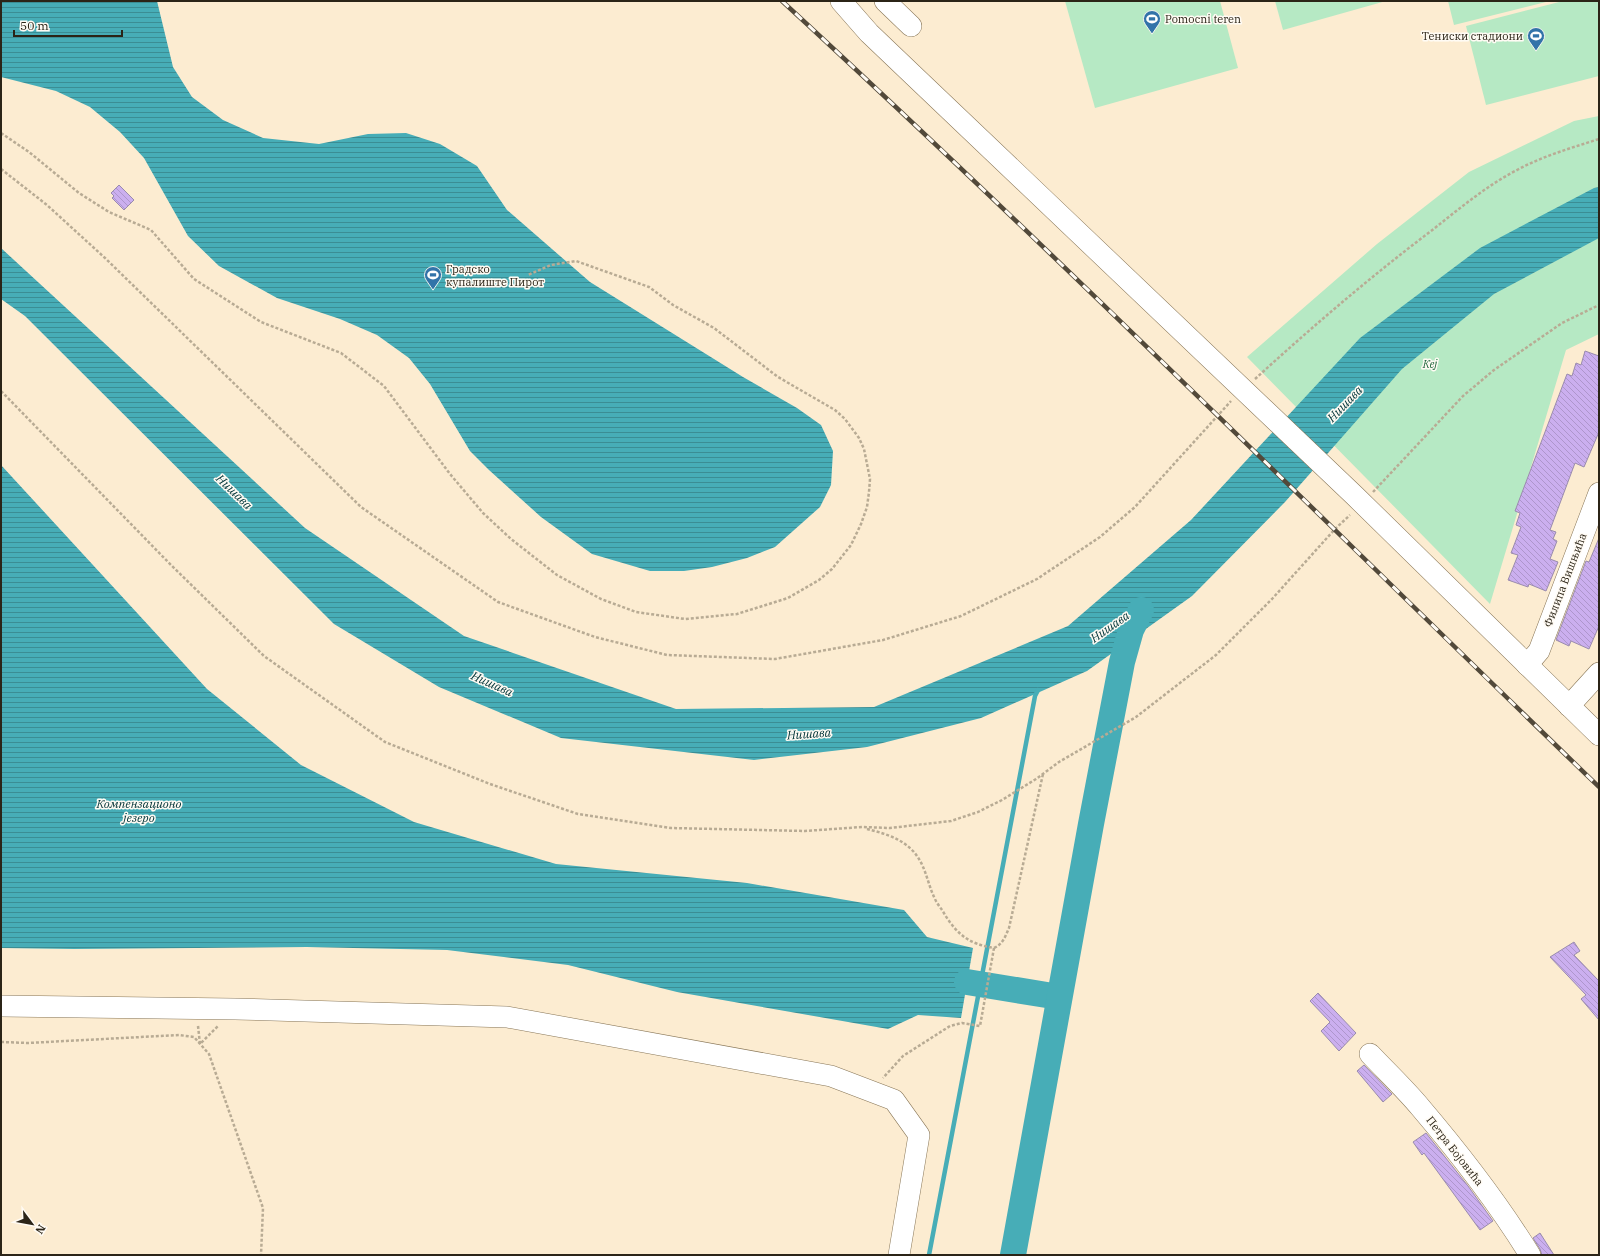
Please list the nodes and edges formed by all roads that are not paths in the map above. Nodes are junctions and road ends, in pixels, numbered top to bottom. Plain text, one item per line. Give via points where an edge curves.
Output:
1 (841, 1) edge
2 (885, 1) edge
3 (911, 26) dead end
4 (1599, 493) edge
5 (1527, 665) junction
6 (1599, 673) edge
7 (1570, 706) junction
8 (1599, 735) edge
9 (1, 1006) edge
10 (1370, 1054) dead end
11 (899, 1255) edge
12 (1530, 1255) edge

1 - 5 street via 869,33 1355,496
2 - 3 street
4 - 5 street, Филипа Вишњића via 1538,651
5 - 7 street
6 - 7 street
7 - 8 street
9 - 11 street via 235,1009 507,1017 831,1076 894,1100 919,1135
10 - 12 street, Петра Бојовића via 1419,1106 1457,1152 1508,1219

